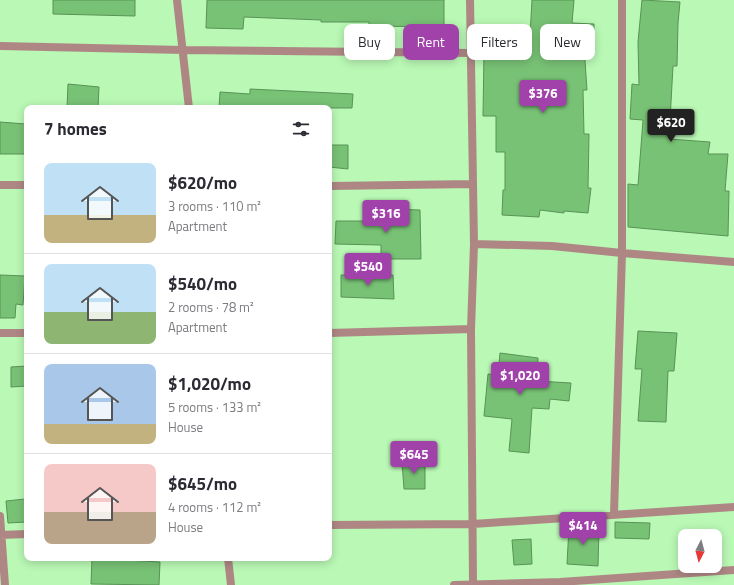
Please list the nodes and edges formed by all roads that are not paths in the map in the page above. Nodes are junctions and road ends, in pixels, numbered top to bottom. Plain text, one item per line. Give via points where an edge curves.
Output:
1 (177, 0) edge
2 (470, 0) edge
3 (622, 0) edge
4 (470, 24) edge
5 (0, 46) edge
6 (184, 50) junction
7 (467, 53) edge
8 (471, 60) edge
9 (189, 105) edge
10 (473, 184) junction
11 (0, 185) edge
12 (24, 185) edge
13 (332, 186) edge
14 (474, 244) junction
15 (622, 253) junction
16 (734, 262) edge
17 (471, 330) junction
18 (0, 333) edge
19 (24, 333) edge
20 (332, 333) edge
21 (734, 507) edge
22 (614, 514) junction
23 (0, 516) edge
24 (473, 524) junction
25 (332, 525) edge
26 (24, 534) edge
27 (1, 535) edge
28 (228, 561) edge
29 (734, 570) edge
30 (473, 583) junction
31 (561, 583) edge
32 (5, 585) edge
33 (231, 585) edge
34 (454, 585) edge

1 - 6 street
2 - 4 street
3 - 15 street
5 - 6 street
6 - 7 street
6 - 9 street
8 - 10 street
10 - 13 street
10 - 14 street
11 - 12 street
14 - 15 street via 552,246
14 - 17 street
15 - 16 street
15 - 22 street
17 - 20 street
17 - 24 street
18 - 19 street
21 - 22 street
22 - 24 street
23 - 27 street
24 - 25 street
24 - 30 street
26 - 27 street
27 - 32 street
28 - 33 street
29 - 31 street
30 - 31 street
30 - 34 street

